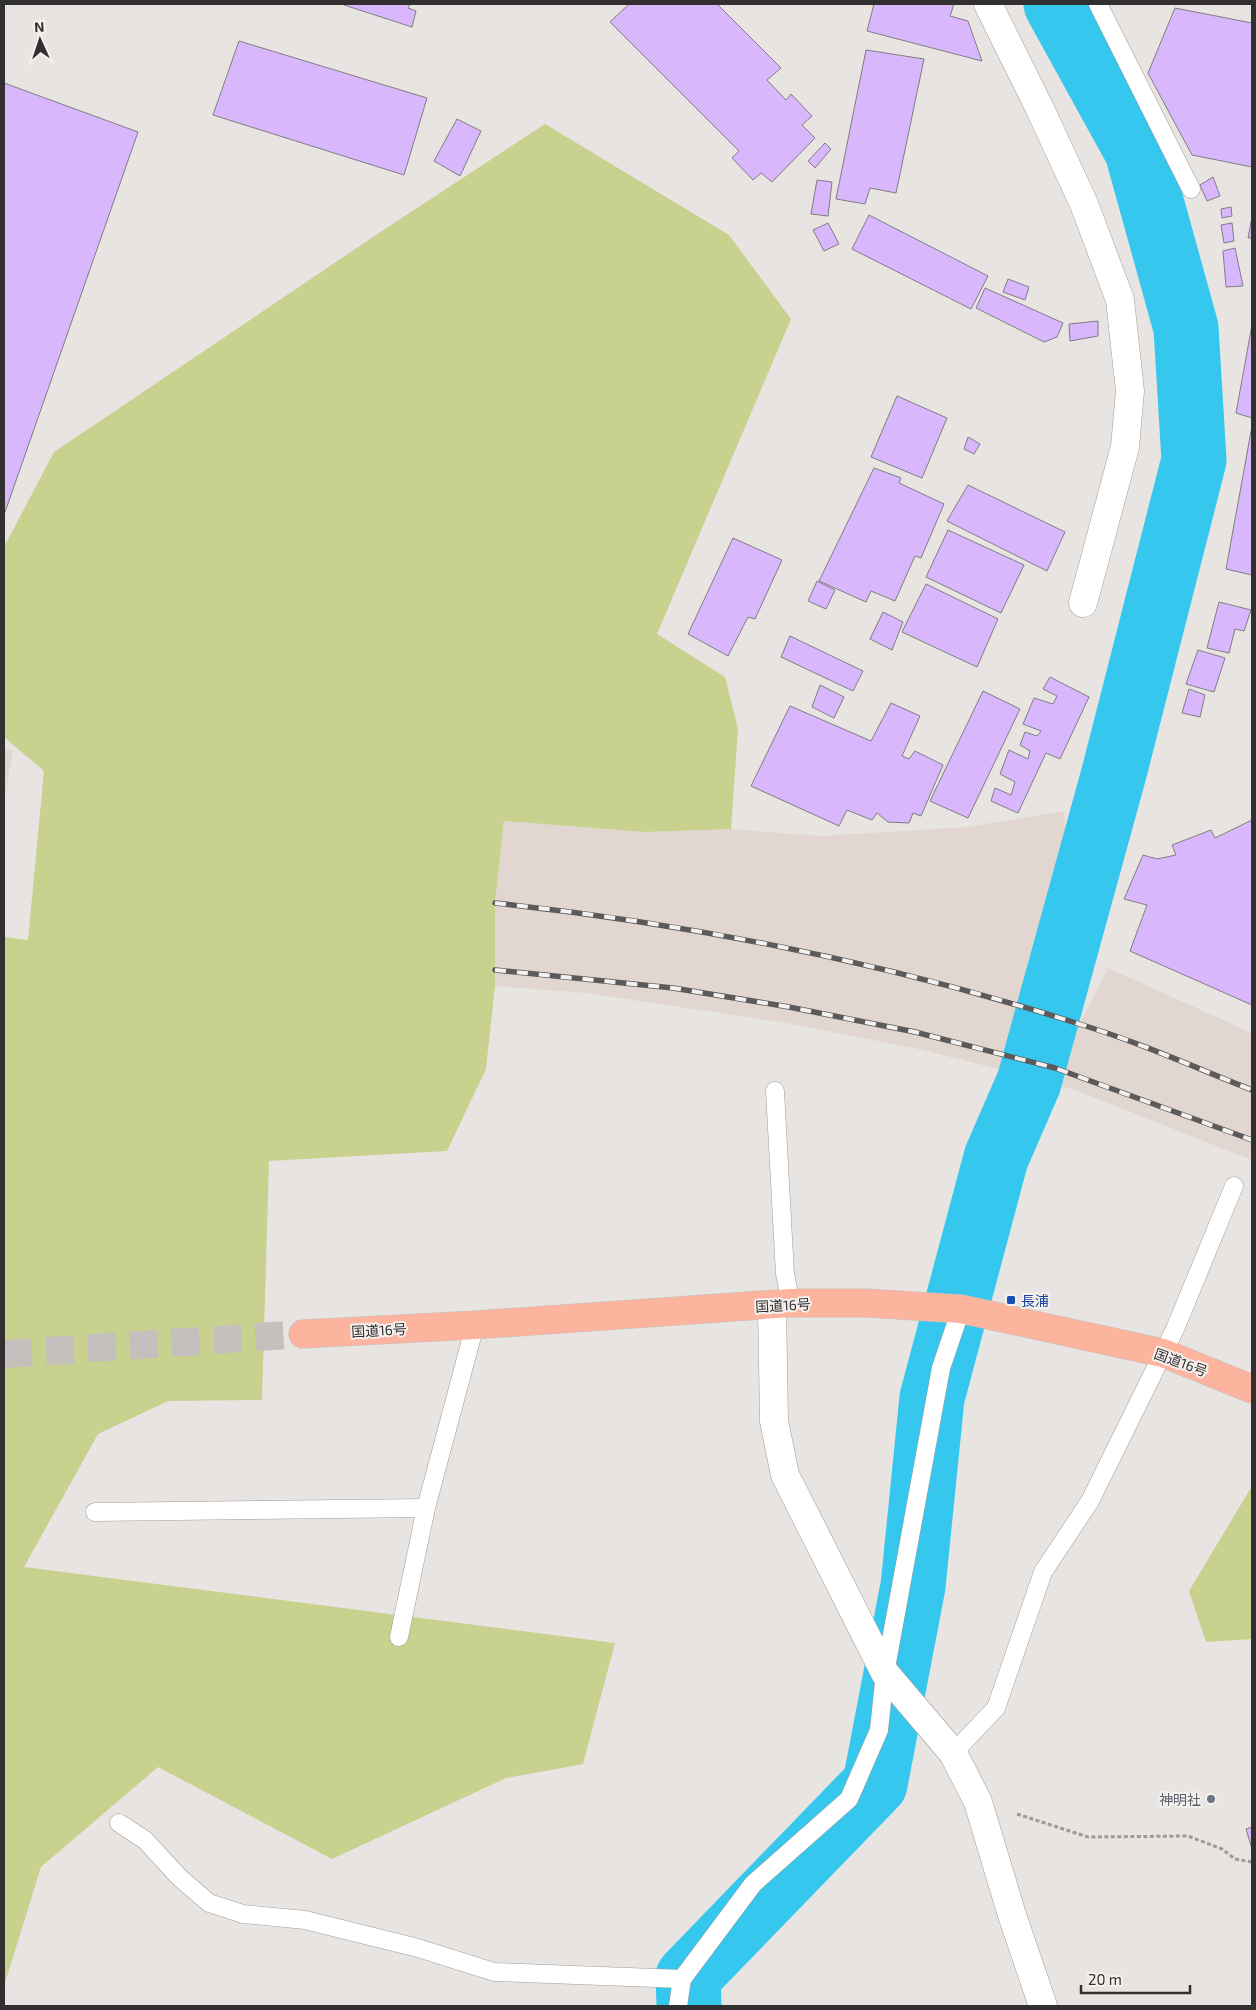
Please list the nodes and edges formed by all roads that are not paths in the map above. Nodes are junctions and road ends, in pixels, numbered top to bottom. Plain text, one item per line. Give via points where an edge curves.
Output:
1 (988, 4) edge
2 (1098, 4) edge
3 (1191, 190) dead end
4 (1083, 603) dead end
5 (775, 1091) dead end
6 (1234, 1186) dead end
7 (782, 1304) junction
8 (961, 1309) junction
9 (476, 1325) junction
10 (303, 1334) tunnel mouth
11 (1163, 1353) junction
12 (1252, 1389) edge
13 (426, 1508) junction
14 (95, 1512) dead end
15 (399, 1636) dead end
16 (885, 1673) junction
17 (953, 1753) junction
18 (119, 1823) dead end
19 (682, 1980) junction
20 (678, 2006) edge
21 (1043, 2006) edge

1 - 4 street via 1084,204 1120,300 1130,391 1125,447
2 - 3 lane
5 - 7 lane via 785,1274
6 - 11 lane
7 - 8 highway, 国道16号
7 - 9 highway, 国道16号
7 - 16 street via 774,1421 785,1475
8 - 11 highway, 国道16号
8 - 16 lane via 941,1368
9 - 10 highway, 国道16号
9 - 13 lane
11 - 12 highway, 国道16号
11 - 17 lane via 1090,1501 1043,1572 996,1708
13 - 14 lane
13 - 15 lane
16 - 17 street
16 - 19 lane via 879,1730 849,1799 753,1884
17 - 21 street via 978,1802
18 - 19 lane via 145,1840 179,1877 209,1903 243,1914 305,1920 418,1948 494,1972
19 - 20 lane

